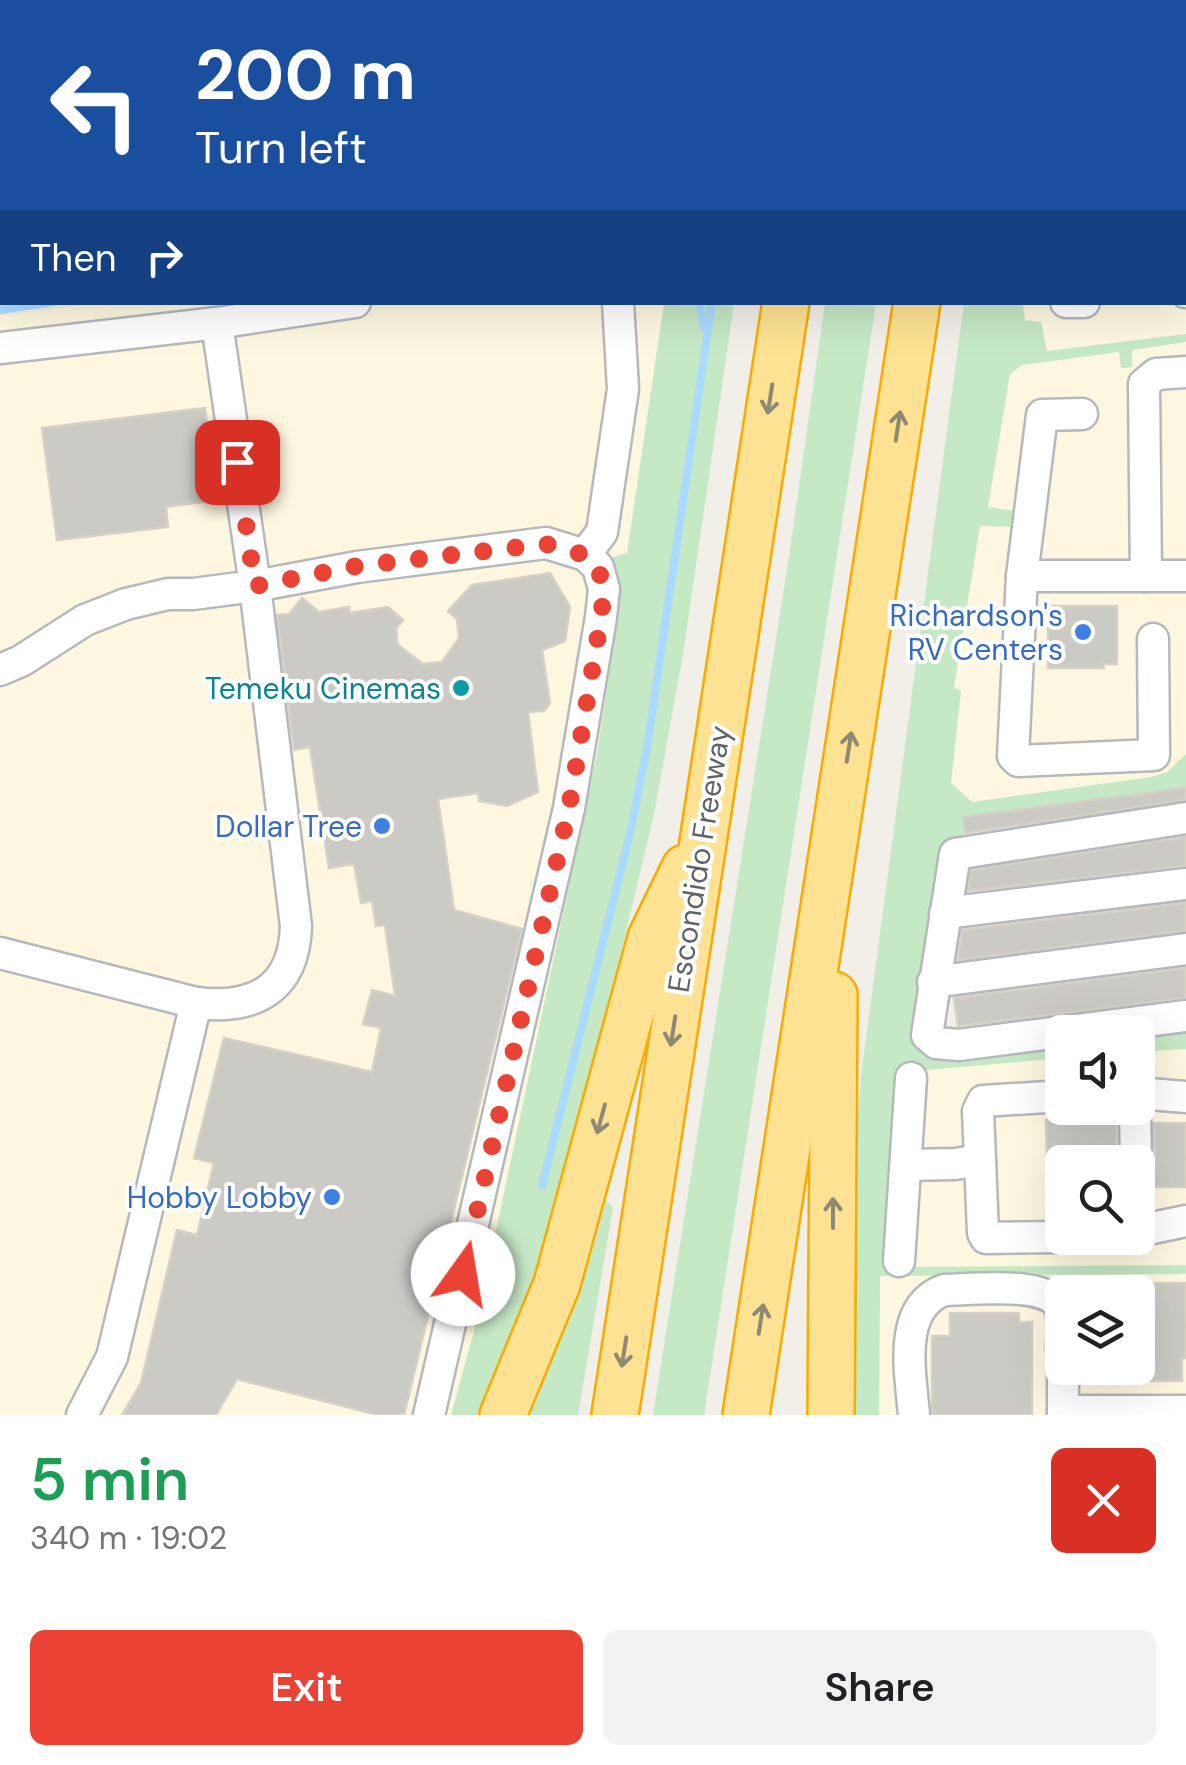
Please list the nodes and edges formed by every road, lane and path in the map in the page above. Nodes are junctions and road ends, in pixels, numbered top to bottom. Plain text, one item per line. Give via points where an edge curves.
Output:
1 (336, 305) edge
2 (618, 305) edge
3 (786, 305) edge
4 (917, 305) edge
5 (217, 323) junction
6 (0, 348) edge
7 (1186, 372) edge
8 (1082, 414) dead end
9 (585, 555) junction
10 (1022, 576) junction
11 (1146, 576) junction
12 (1186, 576) edge
13 (255, 586) junction
14 (1152, 639) dead end
15 (0, 670) edge
16 (1186, 818) edge
17 (704, 830) junction
18 (835, 844) junction
19 (1186, 884) edge
20 (945, 912) junction
21 (1186, 949) edge
22 (0, 952) edge
23 (933, 982) junction
24 (196, 1003) junction
25 (1186, 1016) edge
26 (911, 1078) dead end
27 (1155, 1094) edge
28 (1045, 1097) edge
29 (1186, 1097) edge
30 (980, 1160) junction
31 (906, 1165) junction
32 (1186, 1221) edge
33 (1155, 1227) edge
34 (1045, 1237) edge
35 (899, 1261) dead end
36 (1045, 1294) edge
37 (1063, 1385) edge
38 (1186, 1410) edge
39 (1063, 1413) edge
40 (82, 1415) edge
41 (429, 1415) edge
42 (503, 1415) edge
43 (614, 1415) edge
44 (746, 1415) edge
45 (831, 1415) edge
46 (914, 1415) edge

1 - 5 lane
2 - 9 lane via 623,390 602,532
3 -> 17 highway, Escondido Freeway
18 -> 4 highway
5 - 6 lane
5 - 13 lane
7 - 11 lane via 1156,374 1144,384
8 - 10 lane via 1042,414
9 - 13 lane via 546,544 357,566
9 - 41 lane via 598,567 604,590 569,808
10 - 11 lane
10 - 14 lane via 1013,756 1018,761 1154,755
11 - 12 lane
13 - 15 lane via 126,604 84,620
13 - 24 lane via 296,946 290,966 268,992 227,1006
16 - 20 lane via 958,852
17 -> 42 highway via 651,938 557,1284
17 -> 43 highway, Escondido Freeway
44 -> 18 highway
45 -> 18 highway
19 - 20 lane
20 - 23 lane
21 - 23 lane
22 - 24 lane
23 - 25 lane via 926,1035 944,1044
24 - 40 lane via 112,1357
26 - 31 lane
27 - 29 lane
28 - 30 lane via 983,1101
30 - 31 lane
30 - 34 lane via 986,1238
31 - 35 lane
32 - 33 lane
36 - 46 lane via 931,1295 911,1333
37 - 39 lane
38 - 39 lane

